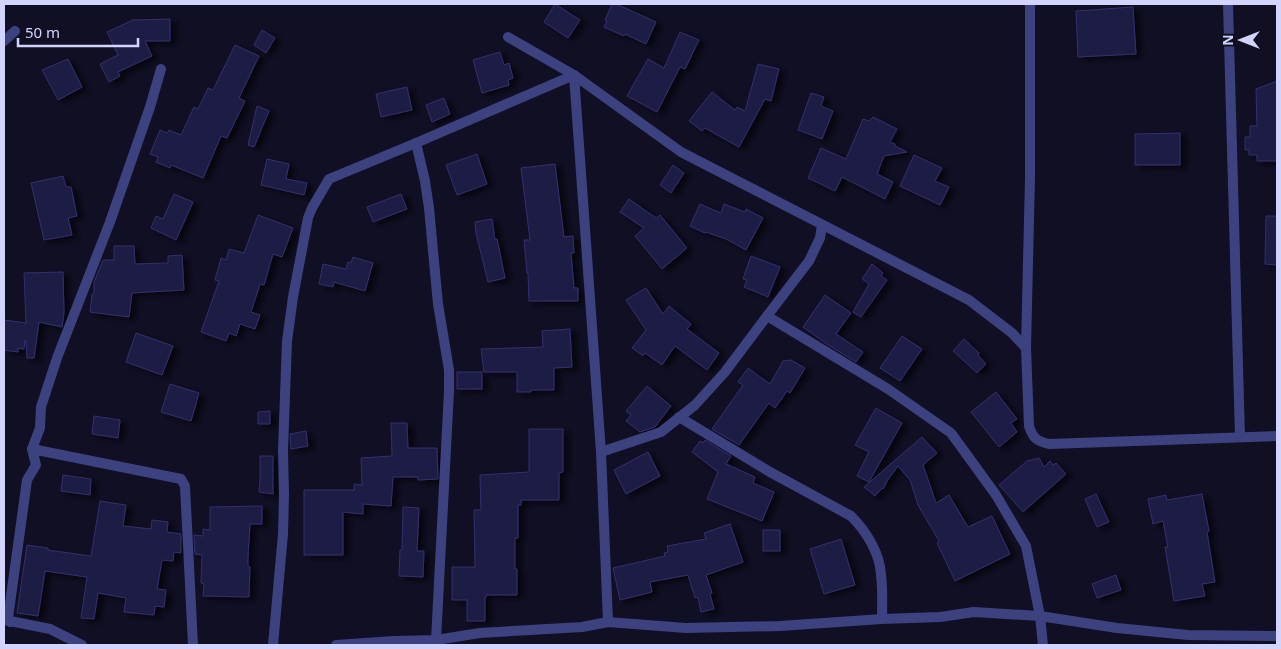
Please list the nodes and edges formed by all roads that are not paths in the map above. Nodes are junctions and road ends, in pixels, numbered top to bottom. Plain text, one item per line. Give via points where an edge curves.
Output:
1 (1030, 4) edge
2 (1228, 4) edge
3 (15, 31) dead end
4 (508, 37) dead end
5 (4, 41) edge
6 (161, 69) dead end
7 (574, 75) junction
8 (416, 143) junction
9 (822, 224) junction
10 (767, 316) junction
11 (1026, 348) junction
12 (679, 417) junction
13 (1277, 436) edge
14 (1240, 437) junction
15 (32, 449) junction
16 (601, 452) junction
17 (1040, 616) junction
18 (882, 619) junction
19 (7, 621) edge
20 (608, 622) junction
21 (1277, 636) edge
22 (436, 640) junction
23 (393, 643) edge
24 (82, 645) edge
25 (193, 645) edge
26 (273, 645) edge
27 (336, 645) edge
28 (1043, 645) edge

1 - 11 street
2 - 14 street
3 - 5 street
4 - 7 street
6 - 15 street via 110,222 57,358
7 - 8 street
7 - 9 street via 681,152
7 - 16 street
8 - 22 street via 426,181 438,304 449,370
8 - 26 street via 329,179 308,218 287,341 283,534
9 - 10 street via 820,238 809,261
9 - 11 street via 969,300
10 - 12 street via 725,372
10 - 17 street via 888,389 951,433 996,495 1026,546
11 - 14 street via 1029,426 1032,436 1040,442
12 - 16 street via 661,432
12 - 18 street via 860,524 878,556 882,574
13 - 14 street
15 - 19 street via 36,465 25,490
15 - 25 street via 181,479 185,486
16 - 20 street
17 - 18 street via 974,612
17 - 21 street via 1188,635
17 - 28 street
18 - 20 street via 686,628
19 - 24 street via 50,629
20 - 22 street
22 - 23 street
23 - 27 street

